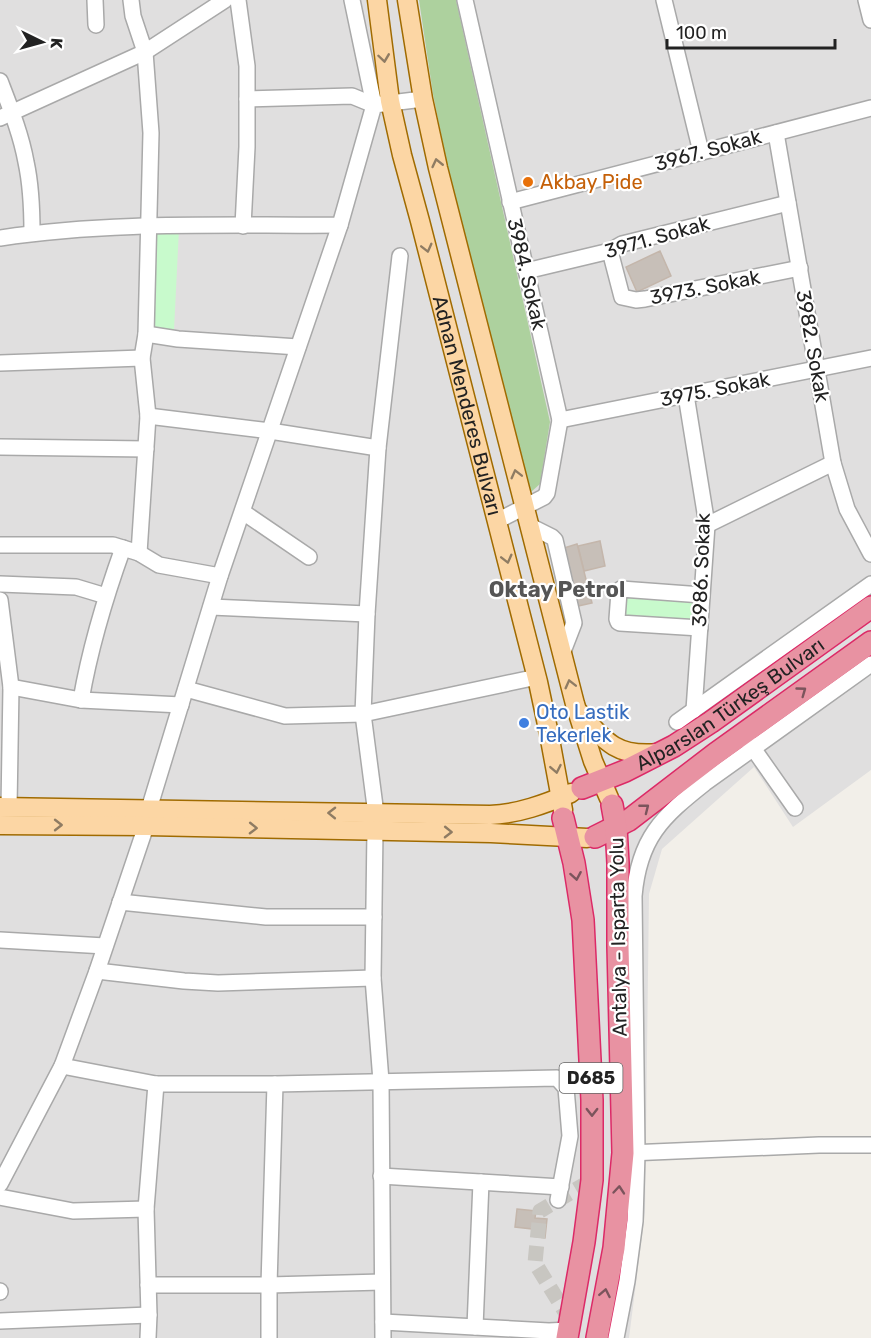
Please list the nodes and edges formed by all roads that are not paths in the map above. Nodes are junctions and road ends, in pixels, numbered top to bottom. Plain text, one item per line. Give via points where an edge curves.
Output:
1 (95, 0) edge
2 (131, 0) edge
3 (225, 0) edge
4 (238, 0) edge
5 (351, 0) edge
6 (377, 0) edge
7 (407, 0) edge
8 (465, 0) edge
9 (664, 0) edge
10 (866, 0) edge
11 (871, 20) edge
12 (96, 25) dead end
13 (145, 52) junction
14 (0, 81) edge
15 (247, 99) junction
16 (423, 99) junction
17 (382, 104) junction
18 (871, 108) edge
19 (6, 115) edge
20 (776, 133) junction
21 (701, 152) junction
22 (510, 202) junction
23 (788, 203) junction
24 (340, 225) junction
25 (150, 226) junction
26 (243, 226) junction
27 (32, 233) junction
28 (0, 238) edge
29 (610, 251) junction
30 (400, 256) dead end
31 (800, 268) junction
32 (526, 271) junction
33 (146, 334) junction
34 (298, 347) junction
35 (142, 358) junction
36 (871, 358) edge
37 (0, 363) edge
38 (817, 369) junction
39 (686, 395) junction
40 (148, 416) junction
41 (560, 420) junction
42 (270, 431) junction
43 (0, 447) edge
44 (378, 448) junction
45 (146, 449) junction
46 (833, 463) junction
47 (525, 507) junction
48 (243, 512) junction
49 (497, 521) junction
50 (707, 525) junction
51 (0, 545) edge
52 (123, 548) junction
53 (139, 553) junction
54 (871, 554) edge
55 (309, 557) dead end
56 (220, 576) junction
57 (0, 584) edge
58 (871, 584) edge
59 (702, 595) junction
60 (106, 596) junction
61 (0, 600) edge
62 (211, 607) junction
63 (871, 607) edge
64 (367, 614) junction
65 (700, 628) junction
66 (871, 642) edge
67 (871, 664) edge
68 (537, 677) junction
69 (11, 687) junction
70 (186, 689) junction
71 (81, 700) junction
72 (181, 705) junction
73 (576, 708) junction
74 (694, 710) junction
75 (363, 714) junction
76 (676, 722) dead end
77 (748, 741) junction
78 (663, 752) junction
79 (4, 807) edge
80 (795, 808) dead end
81 (583, 809) junction
82 (148, 817) junction
83 (375, 822) junction
84 (0, 825) edge
85 (616, 827) junction
86 (120, 902) junction
87 (374, 917) junction
88 (0, 940) edge
89 (105, 946) junction
90 (97, 971) junction
91 (374, 978) junction
92 (62, 1066) junction
93 (381, 1082) junction
94 (156, 1084) junction
95 (275, 1084) junction
96 (871, 1145) edge
97 (630, 1153) junction
98 (381, 1176) junction
99 (481, 1182) junction
100 (0, 1184) edge
101 (0, 1197) edge
102 (146, 1209) junction
103 (382, 1282) junction
104 (148, 1285) junction
105 (269, 1285) junction
106 (149, 1315) junction
107 (0, 1321) edge
108 (383, 1322) junction
109 (475, 1327) junction
110 (568, 1334) edge
111 (148, 1338) edge
112 (269, 1338) edge
113 (383, 1338) edge
114 (597, 1338) edge
115 (616, 1338) edge

1 - 12 street
2 - 13 street
3 - 13 street
4 - 15 street
5 - 17 street
6 -> 17 main road, Adnan Menderes Bulvarı
7 - 16 main road, Adnan Menderes Bulvarı
8 - 22 street, 3984. Sokak
9 - 21 street
10 - 11 street
13 - 19 street
13 - 25 street via 151,133
14 - 19 street
15 - 17 street via 352,96
15 - 26 street
16 - 17 street
47 -> 16 main road, Adnan Menderes Bulvarı
17 - 24 street
17 -> 49 main road, Adnan Menderes Bulvarı via 420,221
18 - 20 street, 3967. Sokak
19 - 27 street via 26,161
20 - 21 street, 3967. Sokak
20 - 23 street, 3982. Sokak
21 - 22 street, 3967. Sokak
22 - 32 street, 3984. Sokak
23 - 29 street, 3971. Sokak via 622,244
23 - 31 street, 3982. Sokak
24 - 26 street
24 - 34 street
25 - 26 street
25 - 27 street
25 - 33 street
27 - 28 street
29 - 31 street, 3973. Sokak via 622,297 636,300
29 - 32 street, 3971. Sokak
30 - 44 street
31 - 38 street, 3982. Sokak
32 - 41 street, 3984. Sokak
33 - 34 street
33 - 35 street
34 - 42 street
35 - 37 street
35 - 40 street
36 - 38 street, 3975. Sokak
38 - 39 street, 3975. Sokak
38 - 46 street, 3982. Sokak
39 - 41 street, 3975. Sokak
39 - 50 street, 3986. Sokak
40 - 42 street
40 - 45 street
41 - 47 street, 3984. Sokak via 547,493
42 - 44 street
42 - 48 street
43 - 45 street
44 - 64 street
45 - 53 street
46 - 50 street
46 - 54 street, 3982. Sokak via 847,509
47 - 49 street, 3984. Sokak
73 -> 47 main road, Adnan Menderes Bulvarı
48 - 55 street
48 - 56 street
49 -> 68 main road, Adnan Menderes Bulvarı
50 - 59 street, 3986. Sokak
51 - 52 street
52 - 53 street
52 - 60 street
53 - 56 street via 159,565
56 - 62 street
57 - 60 street via 76,587
58 - 74 street
59 - 65 street, 3986. Sokak
59 - 65 street via 620,590 617,619
60 - 71 street
61 - 69 street
62 - 64 street
62 - 70 street
63 - 78 highway, Alparslan Türkeş Bulvarı
64 - 75 street
65 - 74 street, 3986. Sokak
77 -> 66 highway, Alparslan Türkeş Bulvarı
67 - 77 street
68 - 75 street
68 -> 81 main road, Adnan Menderes Bulvarı via 549,734
69 - 71 street
69 - 79 street
70 - 72 street
70 - 75 street via 285,716
71 - 72 street
72 - 82 street
73 - 78 main road via 616,747 642,754
73 - 81 main road, Adnan Menderes Bulvarı via 593,762
74 - 76 street
75 - 83 street
77 - 80 street
85 -> 77 highway, Alparslan Türkeş Bulvarı via 683,778
77 - 97 street via 681,801 657,827 640,858 634,896
78 - 81 highway, Alparslan Türkeş Bulvarı via 625,771
79 - 82 main road
81 - 83 main road via 538,806 504,815
83 -> 81 main road via 491,832
81 - 85 highway, Alparslan Türkeş Bulvarı
81 -> 110 highway, Adnan Menderes Bulvarı / D685 via 579,892 592,1100 592,1180
82 - 83 main road
84 -> 82 main road
82 - 86 street
83 - 87 street
85 - 97 highway, Antalya - Isparta Yolu / D685
86 - 87 street via 266,916
86 - 89 street
87 - 91 street
88 - 89 street
89 - 90 street
90 - 91 street via 218,983
90 - 92 street
91 - 93 street
92 - 94 street
92 - 100 street
93 - 95 street
93 - 98 street
93 - 99 street via 557,1078 566,1088 570,1136 559,1194
94 - 95 street
94 - 102 street
95 - 105 street
96 - 97 street
114 -> 97 highway, Antalya - Isparta Yolu / D685
97 - 115 street via 635,1221
98 - 99 street
98 - 103 street
99 - 109 street
101 - 102 street via 73,1211
102 - 104 street
103 - 105 street
103 - 108 street
104 - 105 street
104 - 106 street
105 - 112 street
106 - 107 street
106 - 111 street
108 - 109 street
108 - 113 street
109 - 110 street

